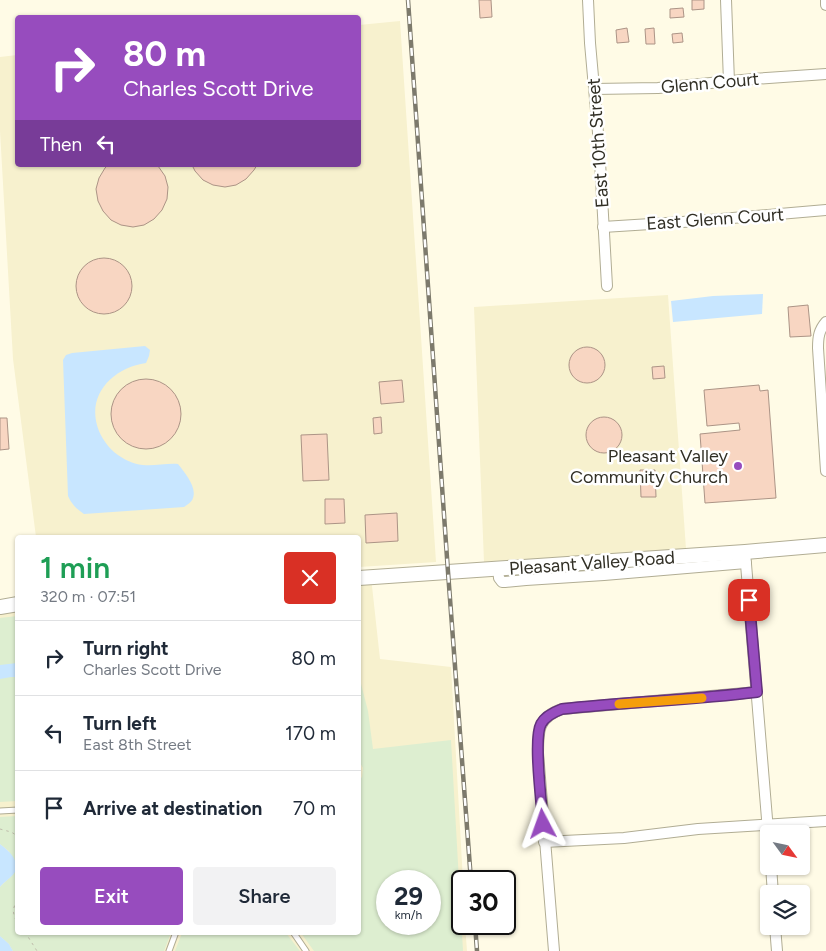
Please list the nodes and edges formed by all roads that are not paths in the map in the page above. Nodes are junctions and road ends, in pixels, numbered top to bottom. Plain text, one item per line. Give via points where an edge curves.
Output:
1 (588, 0) edge
2 (726, 0) edge
3 (826, 0) edge
4 (826, 5) edge
5 (826, 74) edge
6 (729, 82) junction
7 (594, 89) junction
8 (826, 210) edge
9 (603, 227) junction
10 (607, 286) dead end
11 (826, 322) edge
12 (826, 471) edge
13 (826, 545) edge
14 (746, 558) junction
15 (361, 578) edge
16 (15, 604) edge
17 (0, 607) edge
18 (757, 692) junction
19 (15, 810) edge
20 (0, 811) edge
21 (826, 821) edge
22 (760, 825) edge
23 (767, 825) joint
24 (544, 842) junction
25 (175, 935) edge
26 (295, 935) edge
27 (777, 935) edge
28 (169, 951) edge
29 (306, 951) edge
30 (554, 951) edge
31 (778, 951) edge

1 - 7 street, East 10th Street
2 - 6 street
3 - 4 street
5 - 6 street, Glenn Court
6 - 7 street, Glenn Court
7 - 9 street, East 10th Street
8 - 9 street, East Glenn Court
9 - 10 street, East 10th Street
11 - 12 street via 818,338
13 - 14 street, Pleasant Valley Road
14 - 15 street, Pleasant Valley Road
14 - 18 street
16 - 17 street
18 - 23 street
18 - 24 street via 562,709 548,716 538,736
19 - 20 lane
21 - 23 street
22 - 24 street
24 - 30 street
25 - 28 lane
26 - 29 lane
27 - 31 street

